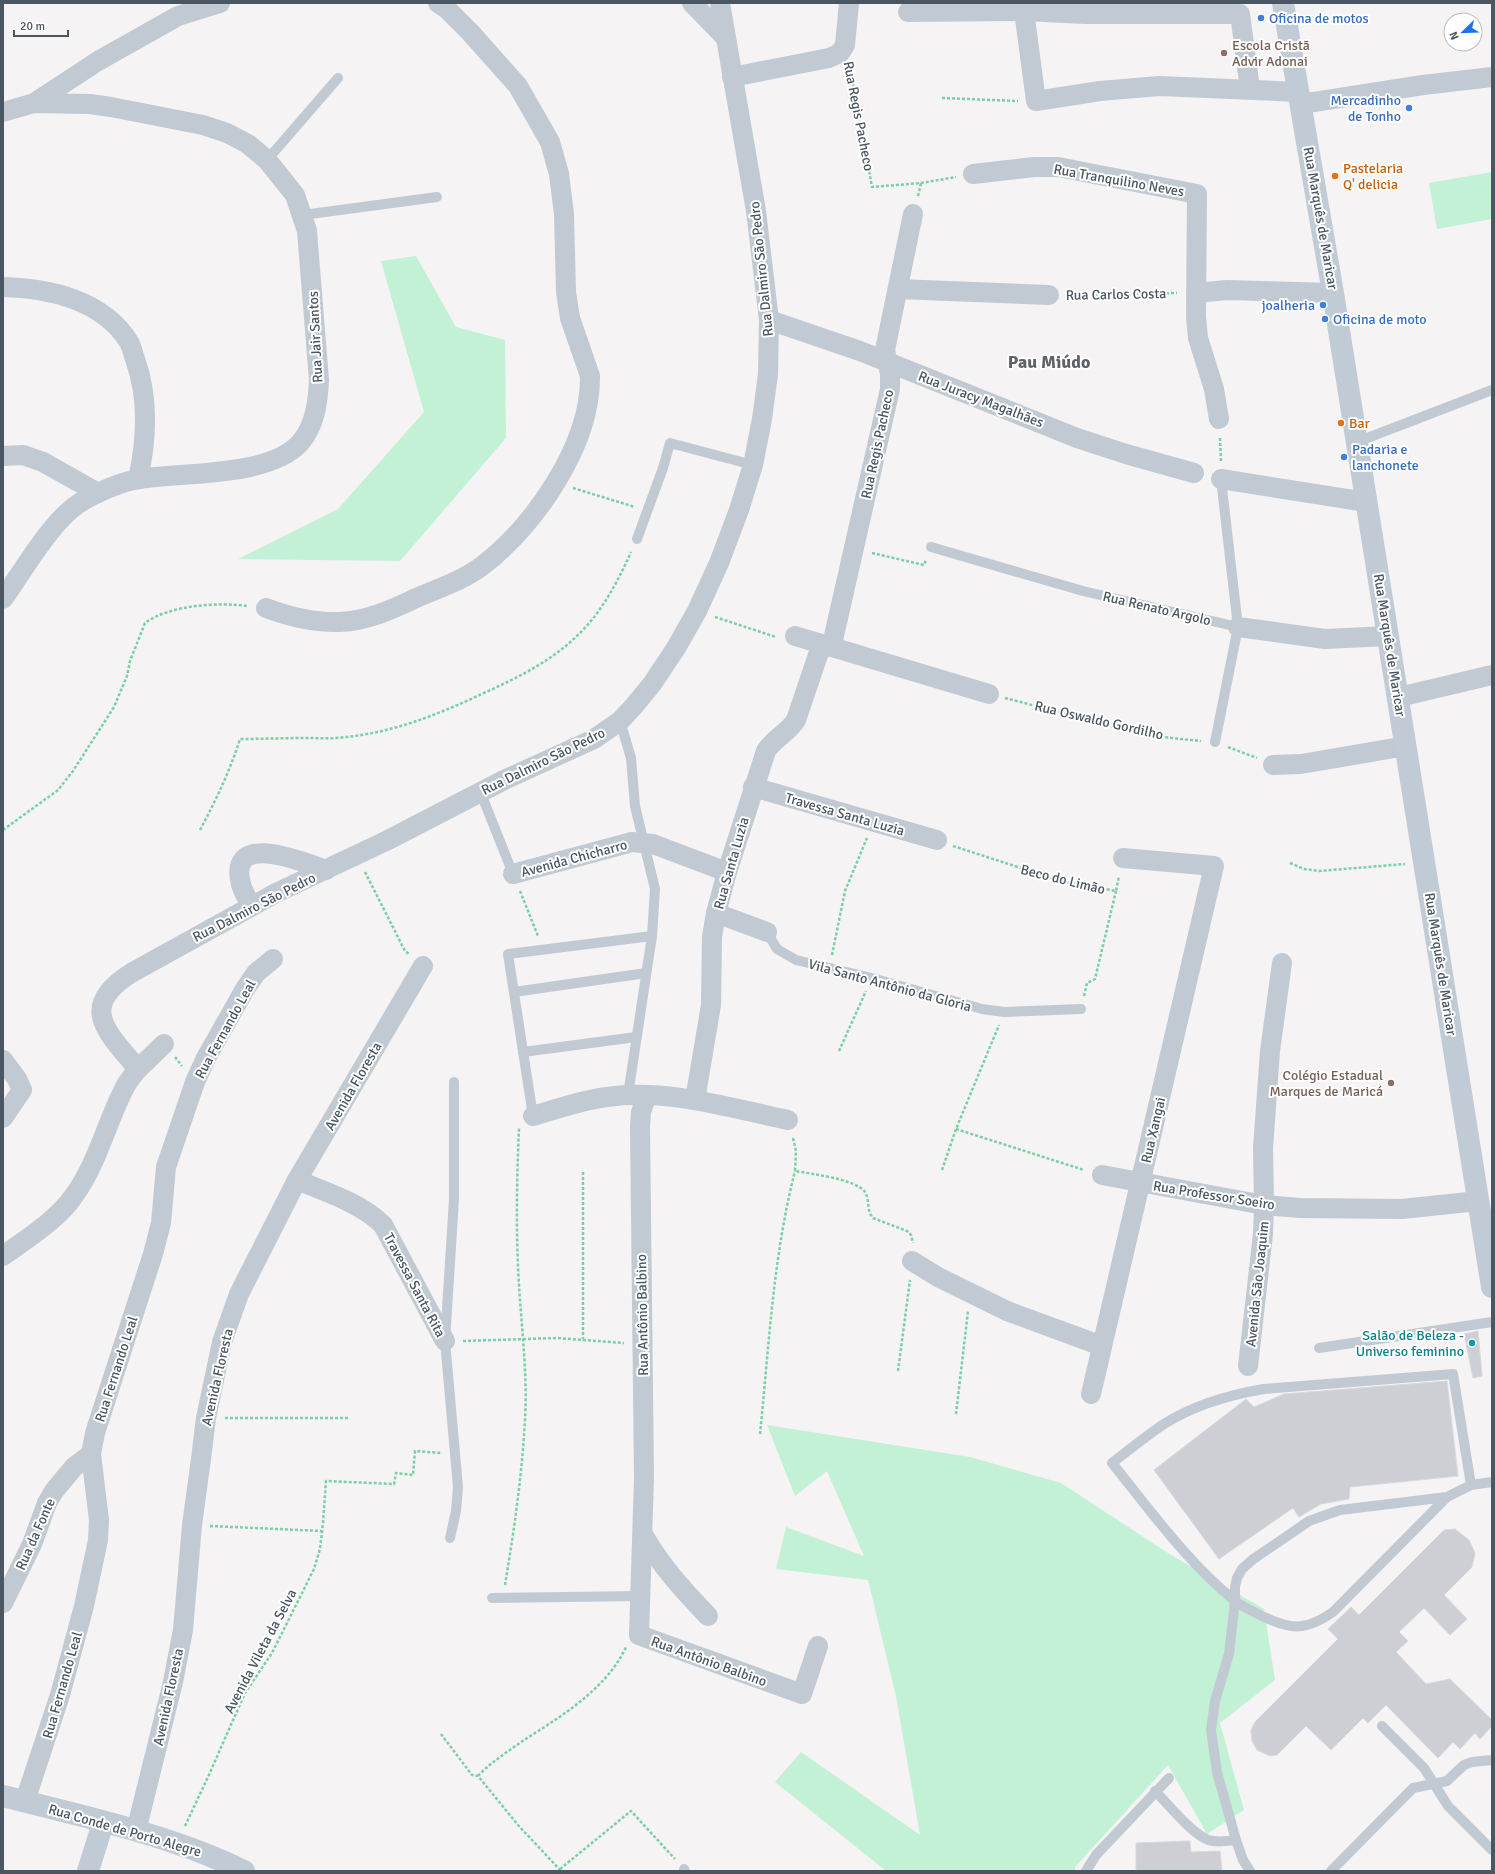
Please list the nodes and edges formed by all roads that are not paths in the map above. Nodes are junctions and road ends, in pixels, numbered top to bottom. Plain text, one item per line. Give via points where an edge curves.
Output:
1 (220, 3) edge
2 (438, 3) edge
3 (692, 3) edge
4 (720, 3) edge
5 (849, 3) edge
6 (1283, 3) edge
7 (1024, 11) junction
8 (908, 12) dead end
9 (725, 37) junction
10 (732, 77) junction
11 (1492, 77) edge
12 (338, 78) dead end
13 (1250, 89) junction
14 (1300, 98) junction
15 (34, 104) junction
16 (3, 112) edge
17 (267, 160) junction
18 (973, 174) road end
19 (437, 197) dead end
20 (302, 214) junction
21 (914, 214) dead end
22 (3, 287) edge
23 (898, 289) junction
24 (1196, 293) junction
25 (1334, 293) junction
26 (1050, 295) road end
27 (769, 320) junction
28 (887, 362) junction
29 (1492, 390) edge
30 (1219, 419) road end
31 (1357, 442) junction
32 (3, 456) edge
33 (753, 465) junction
34 (1194, 473) dead end
35 (138, 479) junction
36 (1222, 479) joint
37 (98, 494) junction
38 (1366, 502) junction
39 (637, 539) road end
40 (931, 547) road end
41 (3, 599) edge
42 (266, 608) road end
43 (1238, 627) junction
44 (795, 636) road end
45 (1388, 636) junction
46 (826, 646) junction
47 (1492, 675) edge
48 (989, 694) road end
49 (1399, 697) junction
50 (620, 721) junction
51 (1214, 742) road end
52 (1406, 746) junction
53 (1273, 765) road end
54 (753, 787) junction
55 (480, 792) junction
56 (938, 840) road end
57 (645, 842) junction
58 (1123, 858) road end
59 (326, 870) junction
60 (727, 872) junction
61 (513, 874) joint
62 (252, 906) junction
63 (716, 913) junction
64 (767, 932) joint
65 (652, 936) junction
66 (273, 959) dead end
67 (1282, 963) dead end
68 (423, 966) road end
69 (646, 972) junction
70 (514, 992) junction
71 (1081, 1009) road end
72 (636, 1037) junction
73 (164, 1044) road end
74 (523, 1052) junction
75 (3, 1060) edge
76 (138, 1069) junction
77 (454, 1082) dead end
78 (638, 1095) junction
79 (695, 1100) junction
80 (533, 1116) joint
81 (3, 1118) edge
82 (788, 1120) road end
83 (1102, 1175) road end
84 (297, 1180) junction
85 (1140, 1183) junction
86 (1478, 1201) junction
87 (1264, 1205) junction
88 (3, 1256) edge
89 (912, 1261) road end
90 (1492, 1287) edge
91 (1492, 1322) edge
92 (445, 1341) junction
93 (1102, 1346) junction
94 (1319, 1348) dead end
95 (1248, 1366) dead end
96 (1091, 1394) dead end
97 (92, 1454) junction
98 (1492, 1482) edge
99 (1471, 1485) junction
100 (1447, 1497) junction
101 (644, 1536) junction
102 (450, 1538) dead end
103 (641, 1596) junction
104 (492, 1598) dead end
105 (1235, 1601) junction
106 (3, 1603) edge
107 (708, 1616) dead end
108 (818, 1646) dead end
109 (1382, 1726) dead end
110 (1492, 1760) edge
111 (1169, 1778) dead end
112 (1434, 1784) junction
113 (1155, 1792) junction
114 (10, 1801) edge
115 (103, 1823) junction
116 (136, 1832) junction
117 (1236, 1840) junction
118 (1492, 1850) edge
119 (88, 1871) edge
120 (244, 1871) edge
121 (1086, 1871) edge
122 (1250, 1871) edge
123 (1331, 1871) edge

1 - 15 street via 178,16 98,61
2 - 42 street via 470,32 518,86 550,142 559,174 564,214 566,292 570,318 590,376 584,416 575,448 557,482 512,539 482,566 454,582 384,613 341,622 322,622 288,616
3 - 9 street
4 - 9 street, Rua Dalmiro São Pedro
5 - 10 street via 845,44 840,53 829,58
6 - 14 main road, Rua Marquês de Maricar
7 - 8 street
7 - 13 street via 1085,14 1240,14
7 - 13 street via 1036,101 1144,86
9 - 10 street, Rua Dalmiro São Pedro
10 - 27 street, Rua Dalmiro São Pedro via 749,164
11 - 14 street
12 - 17 lane
13 - 14 street
14 - 25 main road, Rua Marquês de Maricar
15 - 16 street, Rua Jair Santos
15 - 17 street, Rua Jair Santos via 97,105 204,125 248,144
17 - 20 street, Rua Jair Santos via 295,195
18 - 24 street, Rua Tranquilino Neves via 1058,167 1197,194
19 - 20 lane
20 - 35 street, Rua Jair Santos via 310,252 319,380 318,403 311,425 300,443 283,455 244,469
21 - 23 street, Rua Regis Pacheco
22 - 35 street via 49,292 76,300 99,312 116,325 129,342 144,397 143,456
23 - 26 street, Rua Carlos Costa
23 - 28 street, Rua Regis Pacheco via 885,350
24 - 25 street via 1227,290
24 - 30 street via 1198,338 1214,389
25 - 31 main road, Rua Marquês de Maricar
27 - 28 street, Rua Juracy Magalhães via 854,348
27 - 33 street, Rua Dalmiro São Pedro via 768,374
28 - 34 street, Rua Juracy Magalhães via 1078,438
28 - 46 street, Rua Regis Pacheco via 890,389 832,640
29 - 31 lane
31 - 38 main road, Rua Marquês de Maricar
32 - 37 street via 23,456 43,462
33 - 39 lane via 670,443
33 - 50 street, Rua Dalmiro São Pedro via 719,563 697,611 652,684
35 - 37 street, Rua Jair Santos
36 - 38 street
36 - 43 lane
37 - 41 street, Rua Jair Santos via 78,504 63,516
38 - 45 main road, Rua Marquês de Maricar
40 - 43 lane, Rua Renato Argolo via 1084,591
43 - 45 street, Rua Renato Argolo via 1324,639
43 - 51 lane
44 - 46 street
45 - 49 main road, Rua Marquês de Maricar
46 - 48 street
46 - 54 street, Rua Santa Luzia via 819,652 796,720 791,728 766,750
47 - 49 street
49 - 52 main road, Rua Marquês de Maricar
50 - 55 street, Rua Dalmiro São Pedro via 594,739
50 - 57 lane via 631,758 635,806
52 - 53 street via 1301,764
52 - 86 main road, Rua Marquês de Maricar
54 - 56 street, Travessa Santa Luzia
54 - 60 street, Rua Santa Luzia
55 - 59 street, Rua Dalmiro São Pedro
55 - 61 lane
57 - 60 street, Avenida Chicharro
57 - 61 street, Avenida Chicharro via 632,842
57 - 65 lane via 655,889
58 - 85 street, Rua Xangai via 1214,866
59 - 62 street, Rua Dalmiro São Pedro
59 - 62 street via 278,855 264,852 252,854 242,861 239,871 241,885
60 - 63 street, Rua Santa Luzia
62 - 76 street, Rua Dalmiro São Pedro via 120,980 103,998 101,1010 104,1026
63 - 64 street, Vila Santo Antônio da Gloria
63 - 79 street, Rua Santa Luzia via 712,937 711,1005
64 - 71 lane, Vila Santo Antônio da Gloria via 777,949 796,960 982,1009 1004,1012
65 - 69 lane
65 - 70 lane via 508,954
66 - 97 street, Rua Fernando Leal via 256,973 245,989 195,1082 166,1167 158,1238 95,1433
67 - 87 street, Avenida São Joaquim via 1268,1073 1262,1148
68 - 84 street, Avenida Floresta
69 - 70 lane
69 - 72 lane
70 - 74 lane
72 - 74 lane
72 - 78 lane
73 - 76 street
74 - 80 lane
75 - 81 street via 22,1085 20,1095
76 - 88 street via 124,1088 103,1140 73,1199 35,1233
77 - 92 lane via 454,1199
78 - 79 street
78 - 80 street via 590,1100
78 - 101 street, Rua Antônio Balbino via 642,1112 640,1127
79 - 82 street
83 - 85 street, Rua Professor Soeiro
84 - 92 street, Travessa Santa Rita via 370,1214 383,1225
84 - 116 street, Avenida Floresta via 239,1294 222,1342 206,1418 192,1525 183,1630
85 - 87 street, Rua Professor Soeiro
85 - 93 street, Rua Xangai
86 - 87 street, Rua Professor Soeiro via 1402,1208 1300,1208
86 - 90 main road, Rua Marquês de Maricar
87 - 95 street, Avenida São Joaquim
89 - 93 street via 938,1277 1007,1311
91 - 94 lane
92 - 102 lane, Travessa Santa Rita via 458,1487
93 - 96 street, Rua Xangai
97 - 106 street, Rua da Fonte via 74,1466 54,1491
97 - 114 street, Rua Fernando Leal via 99,1520 98,1540 84,1606 60,1695
98 - 99 lane
99 - 100 lane
99 - 105 lane via 1453,1374 1264,1389 1230,1396 1187,1412 1163,1425 1112,1463 1196,1566
100 - 105 lane via 1340,1510 1309,1521 1242,1569 1235,1587
100 - 105 lane via 1333,1612 1313,1624 1300,1627 1286,1626
101 - 103 street, Rua Antônio Balbino
101 - 107 street, Rua Antônio Balbino via 665,1569
103 - 104 lane
103 - 108 street, Rua Antônio Balbino via 639,1635 802,1694
105 - 117 lane via 1229,1654 1215,1701 1211,1730 1217,1772
109 - 112 lane via 1424,1768
110 - 112 lane via 1468,1763 1447,1782
111 - 113 lane
112 - 118 lane via 1448,1806
112 - 123 lane via 1413,1788
113 - 117 lane via 1198,1834 1209,1840 1221,1842
113 - 121 lane via 1096,1855
114 - 115 main road, Rua Conde de Porto Alegre
115 - 116 main road, Rua Conde de Porto Alegre
115 - 119 main road
116 - 120 main road, Rua Conde de Porto Alegre via 220,1859
117 - 122 lane

